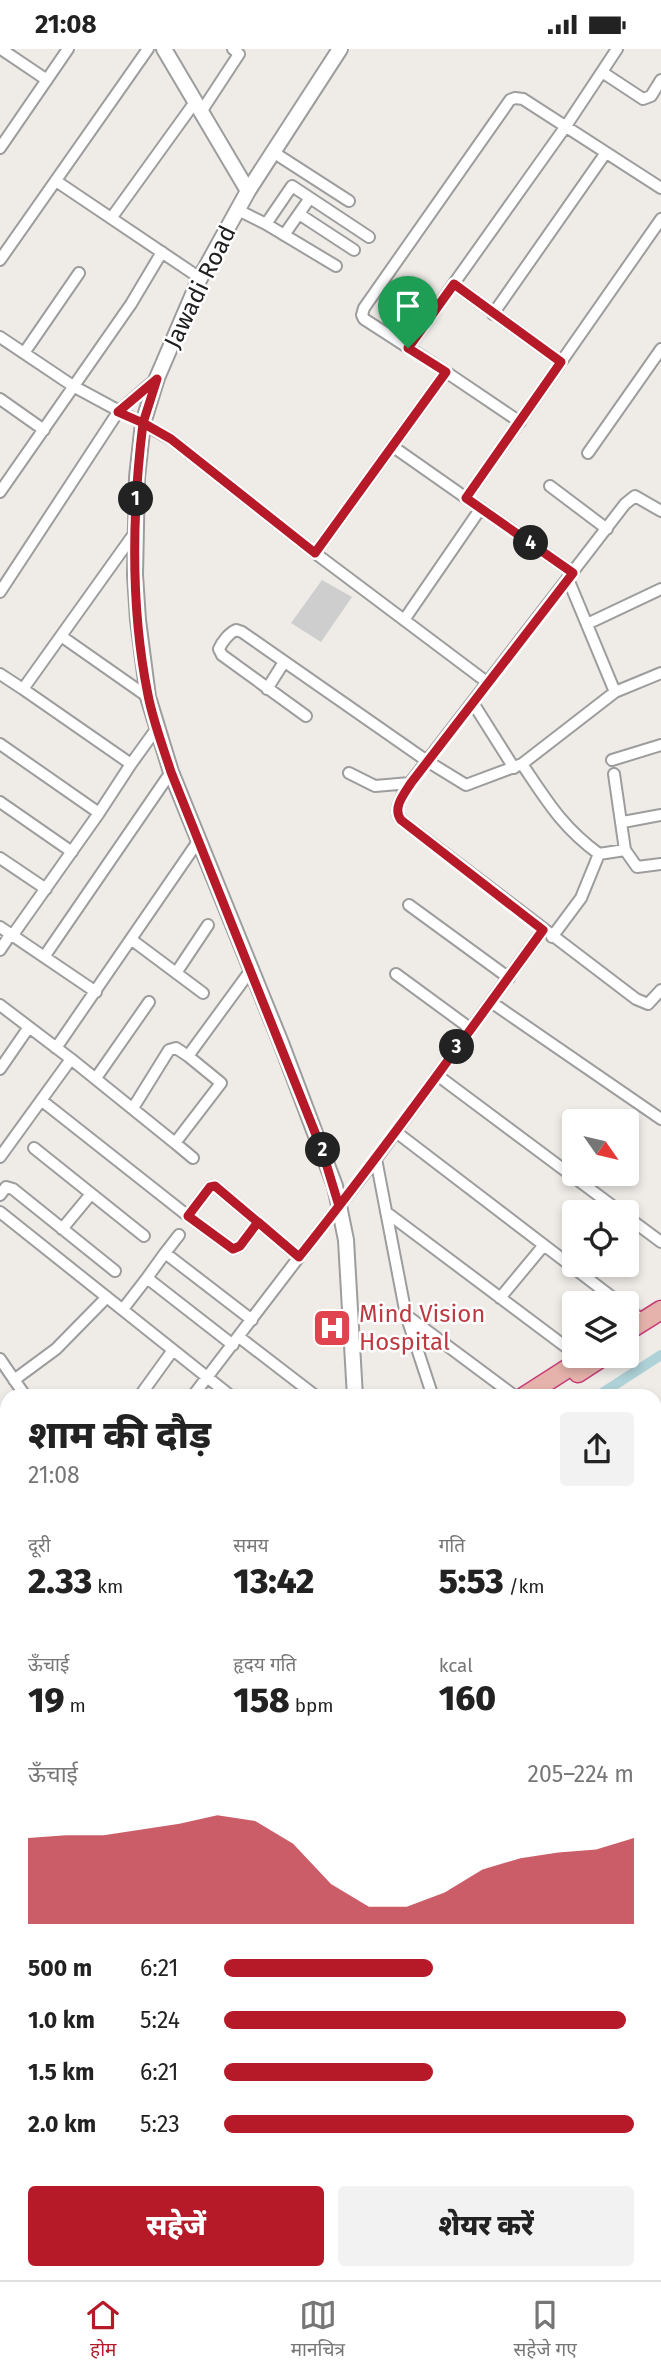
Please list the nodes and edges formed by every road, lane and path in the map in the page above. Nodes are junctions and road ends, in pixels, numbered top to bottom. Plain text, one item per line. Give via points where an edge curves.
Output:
1 (1, 49) edge
2 (68, 49) edge
3 (148, 49) edge
4 (164, 49) edge
5 (617, 49) edge
6 (337, 50) edge
7 (238, 51) edge
8 (602, 72) junction
9 (47, 80) junction
10 (661, 81) edge
11 (198, 107) junction
12 (566, 126) junction
13 (0, 148) edge
14 (273, 152) junction
15 (605, 154) junction
16 (56, 181) junction
17 (661, 188) edge
18 (248, 191) junction
19 (310, 198) junction
20 (349, 201) dead end
21 (238, 210) junction
22 (299, 214) junction
23 (112, 217) junction
24 (661, 219) edge
25 (266, 224) junction
26 (284, 235) junction
27 (369, 237) dead end
28 (354, 250) dead end
29 (162, 252) junction
30 (0, 260) edge
31 (336, 266) dead end
32 (79, 273) dead end
33 (200, 278) junction
34 (454, 284) junction
35 (493, 314) junction
36 (0, 337) edge
37 (408, 348) junction
38 (661, 349) edge
39 (24, 353) junction
40 (561, 362) junction
41 (446, 372) junction
42 (157, 379) junction
43 (73, 386) junction
44 (0, 399) edge
45 (118, 412) junction
46 (520, 422) junction
47 (143, 423) junction
48 (44, 430) junction
49 (392, 446) junction
50 (588, 453) dead end
51 (550, 487) dead end
52 (0, 492) edge
53 (466, 498) junction
54 (481, 508) junction
55 (661, 511) edge
56 (607, 529) junction
57 (136, 531) junction
58 (315, 553) junction
59 (0, 567) edge
60 (11, 575) junction
61 (571, 576) junction
62 (661, 589) edge
63 (0, 592) edge
64 (404, 619) junction
65 (587, 624) junction
66 (61, 636) junction
67 (284, 662) junction
68 (661, 673) edge
69 (0, 674) edge
70 (488, 683) junction
71 (23, 689) junction
72 (267, 689) junction
73 (615, 692) junction
74 (148, 697) junction
75 (473, 703) junction
76 (306, 716) dead end
77 (157, 728) junction
78 (0, 744) edge
79 (661, 745) edge
80 (612, 759) dead end
81 (428, 761) junction
82 (131, 764) junction
83 (518, 766) junction
84 (171, 772) junction
85 (349, 773) dead end
86 (614, 774) dead end
87 (411, 783) junction
88 (0, 802) edge
89 (99, 813) junction
90 (661, 815) edge
91 (623, 822) junction
92 (199, 840) junction
93 (625, 850) junction
94 (72, 852) junction
95 (598, 854) junction
96 (0, 858) edge
97 (661, 864) edge
98 (46, 889) junction
99 (409, 905) dead end
100 (208, 925) dead end
101 (0, 927) edge
102 (548, 934) junction
103 (12, 936) junction
104 (132, 940) junction
105 (0, 950) edge
106 (44, 957) junction
107 (251, 970) junction
108 (176, 972) junction
109 (396, 974) dead end
110 (509, 978) junction
111 (661, 990) edge
112 (96, 992) junction
113 (203, 993) dead end
114 (149, 1002) dead end
115 (491, 1002) junction
116 (0, 1005) edge
117 (29, 1027) junction
118 (471, 1028) junction
119 (56, 1048) junction
120 (188, 1056) junction
121 (71, 1059) junction
122 (0, 1069) edge
123 (438, 1075) junction
124 (96, 1079) junction
125 (41, 1100) junction
126 (661, 1104) edge
127 (134, 1108) junction
128 (657, 1117) edge
129 (396, 1132) junction
130 (175, 1143) junction
131 (34, 1148) dead end
132 (0, 1157) edge
133 (193, 1158) dead end
134 (376, 1159) junction
135 (91, 1194) junction
136 (0, 1195) edge
137 (605, 1200) edge
138 (339, 1206) junction
139 (0, 1212) edge
140 (386, 1212) junction
141 (188, 1216) junction
142 (258, 1222) junction
143 (639, 1225) edge
144 (62, 1229) junction
145 (179, 1235) dead end
146 (144, 1236) dead end
147 (661, 1242) edge
148 (544, 1245) junction
149 (165, 1253) junction
150 (299, 1257) junction
151 (115, 1271) dead end
152 (147, 1278) junction
153 (604, 1291) edge
154 (107, 1297) junction
155 (500, 1298) junction
156 (123, 1309) junction
157 (661, 1310) edge
158 (406, 1315) junction
159 (252, 1320) junction
160 (652, 1321) edge
161 (236, 1341) junction
162 (562, 1343) edge
163 (173, 1349) junction
164 (0, 1359) edge
165 (563, 1368) edge
166 (586, 1368) edge
167 (206, 1377) junction
168 (14, 1380) junction
169 (20, 1389) edge
170 (145, 1389) edge
171 (198, 1389) edge
172 (222, 1389) edge
173 (305, 1389) edge
174 (355, 1389) edge
175 (430, 1389) edge
176 (505, 1389) edge
177 (534, 1389) edge
178 (553, 1389) edge

1 - 9 street
2 - 9 street
3 - 16 street
4 - 11 street
5 - 8 street
6 - 14 street, Jawadi Road
7 - 11 street
8 - 10 street via 643,99 651,96
8 - 12 street
9 - 13 street
11 - 18 street
11 - 23 street
12 - 15 street
12 - 34 street
12 - 37 street via 519,97 506,104 364,308 364,319
14 - 18 street, Jawadi Road
14 - 20 street
15 - 17 street
15 - 35 street
16 - 23 street
16 - 30 street
18 - 21 street, Jawadi Road
19 - 22 street
19 - 25 street via 292,186
19 - 27 street
21 - 25 street
21 - 33 street, Jawadi Road
22 - 26 street
22 - 28 street
23 - 29 street
24 - 40 street
25 - 26 street
26 - 31 street
29 - 33 street
29 - 43 street
32 - 39 street
33 - 42 street, Jawadi Road
34 - 35 street
34 - 37 street
35 - 40 street
36 - 39 street
37 - 41 street
38 - 50 street
39 - 43 street
40 - 46 street
41 - 46 street
41 - 49 street
42 - 45 street
42 - 47 street, Jawadi Road
43 - 45 street
43 - 48 street
44 - 48 street
45 - 47 street
45 - 60 street
46 - 53 street
47 - 57 street, Jawadi Road
47 - 58 street
48 - 52 street
49 - 53 street
49 - 58 street
51 - 56 street
53 - 54 street
54 - 61 street
54 - 64 street
55 - 56 street via 635,496
56 - 61 street
57 - 66 street
57 - 74 street, Jawadi Road via 138,620
58 - 64 street
59 - 60 street
60 - 63 street
61 - 65 street
61 - 70 street
62 - 65 street
64 - 70 street
65 - 73 street
66 - 71 street
66 - 74 street
67 - 72 street
67 - 72 street via 236,630 221,645 222,656
67 - 81 street
68 - 73 street
69 - 71 street
70 - 75 street
71 - 82 street
72 - 76 street
73 - 83 street
74 - 77 street, Jawadi Road
75 - 81 street
75 - 83 street
77 - 82 street
77 - 84 street, Jawadi Road
78 - 89 street
79 - 80 street
81 - 83 street via 466,785
81 - 87 street
82 - 89 street
83 - 95 street via 563,823
84 - 92 street, Jawadi Road
84 - 106 street
85 - 87 street via 374,786
86 - 91 street
87 - 102 street via 399,803 399,818
88 - 94 street
89 - 94 street
90 - 91 street
91 - 93 street
92 - 104 street
92 - 107 street, Jawadi Road
93 - 95 street
93 - 97 street via 638,867
94 - 98 street
95 - 102 street via 581,898
96 - 98 street
98 - 103 street
99 - 110 street
100 - 108 street
101 - 103 street
102 - 110 street
102 - 111 street via 642,1003 651,1002
103 - 105 street
103 - 106 street
104 - 108 street
104 - 112 street
106 - 112 street
107 - 120 street
107 - 138 street, Jawadi Road via 326,1159
108 - 113 street
109 - 118 street
110 - 115 street
112 - 119 street
114 - 124 street
115 - 118 street
115 - 128 street
116 - 117 street
117 - 119 street
117 - 122 street
118 - 123 street
119 - 121 street
120 - 127 street via 176,1048 169,1050
120 - 130 street via 221,1084
121 - 124 street
121 - 125 street
123 - 129 street
123 - 137 street
124 - 127 street
125 - 132 street
125 - 141 street
126 - 128 street
127 - 130 street
129 - 134 street
129 - 148 street
130 - 133 street
131 - 135 street
134 - 138 street
134 - 140 street
135 - 144 street
135 - 146 street
136 - 144 street via 6,1187 13,1189
138 - 150 street
138 - 174 street, Jawadi Road via 350,1276
139 - 154 street
140 - 155 street
140 - 158 street
141 - 142 street via 233,1249
141 - 142 street via 215,1186
142 - 150 street
143 - 147 street
144 - 151 street
145 - 149 street
148 - 153 street
148 - 155 street
149 - 152 street
149 - 159 street
150 - 159 street
152 - 156 street
152 - 161 street
154 - 156 street
154 - 168 street via 56,1349
155 - 162 street
156 - 163 street
157 - 160 highway
158 - 175 street
158 - 176 street
159 - 161 street
161 - 167 street
161 - 173 street
163 - 167 street
163 - 170 street
164 - 168 street
165 - 177 highway
166 - 178 highway
167 - 171 street
167 - 172 street
168 - 169 street

